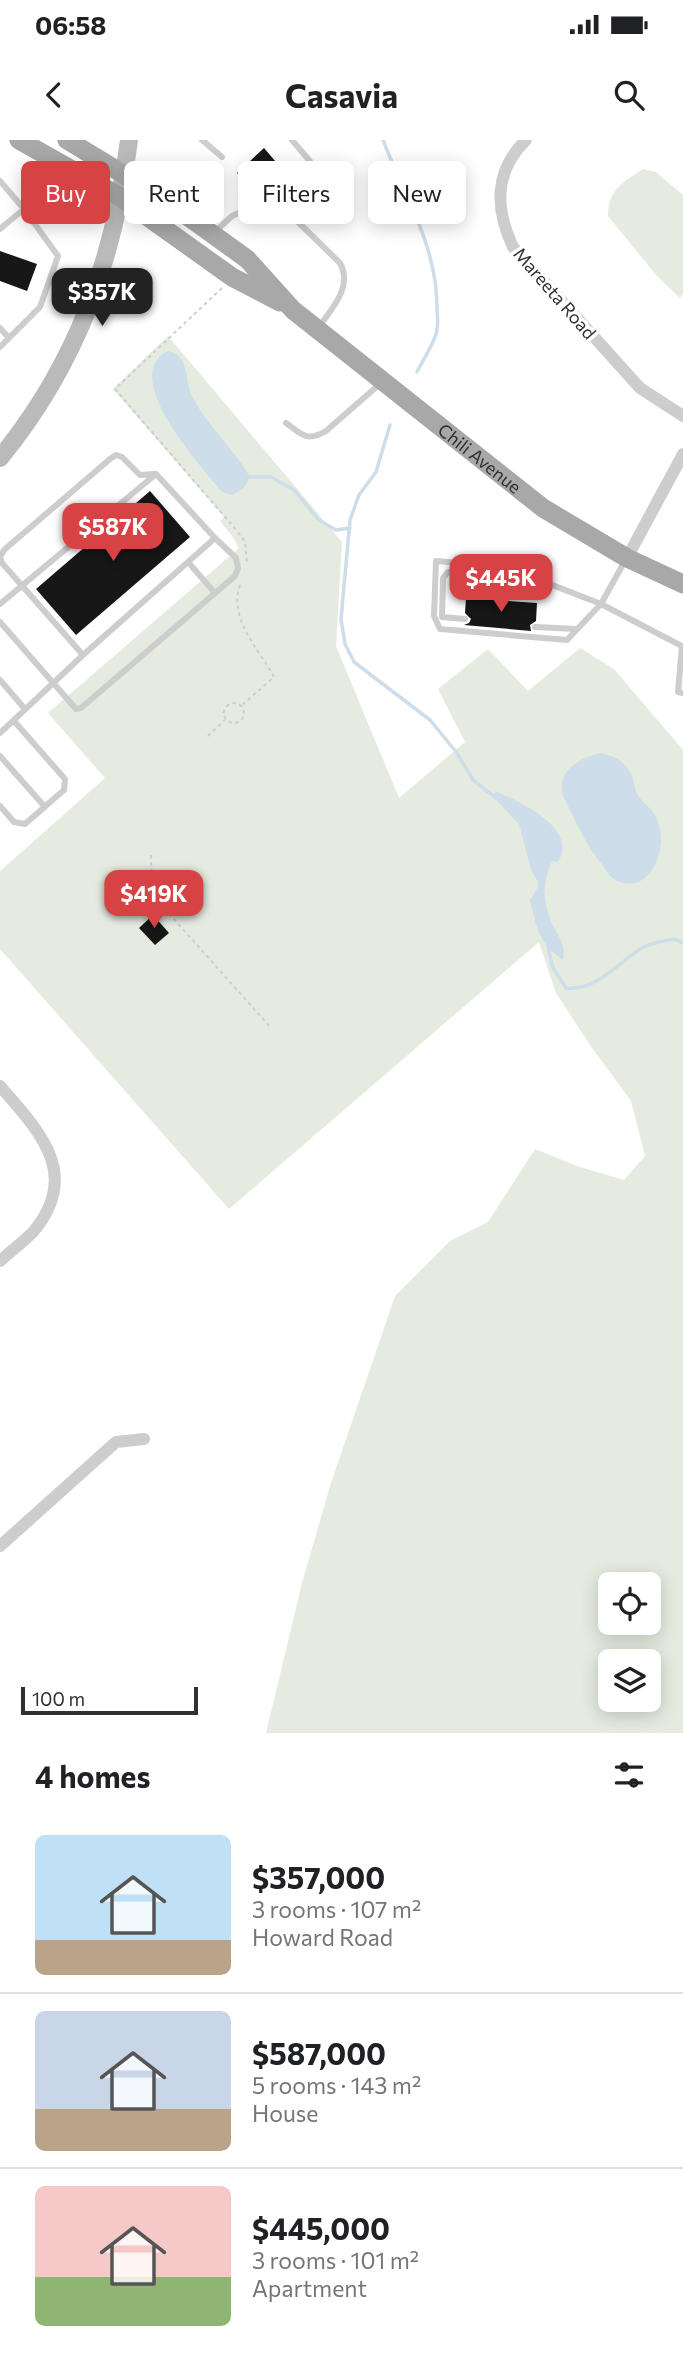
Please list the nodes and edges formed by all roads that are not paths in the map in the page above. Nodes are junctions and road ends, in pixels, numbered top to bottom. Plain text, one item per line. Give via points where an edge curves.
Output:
1 (19, 140) edge
2 (67, 140) edge
3 (129, 140) edge
4 (202, 140) edge
5 (292, 140) edge
6 (526, 140) edge
7 (222, 157) dead end
8 (127, 161) edge
9 (310, 161) edge
10 (124, 173) edge
11 (124, 179) edge
12 (0, 181) edge
13 (120, 197) junction
14 (21, 206) edge
15 (21, 212) edge
16 (238, 213) edge
17 (35, 224) edge
18 (198, 224) edge
19 (299, 224) edge
20 (0, 229) edge
21 (213, 234) junction
22 (293, 310) junction
23 (0, 328) edge
24 (318, 329) junction
25 (9, 338) junction
26 (0, 347) edge
27 (383, 381) junction
28 (683, 416) edge
29 (286, 423) dead end
30 (683, 454) edge
31 (0, 458) edge
32 (156, 474) junction
33 (215, 538) junction
34 (627, 558) junction
35 (188, 562) junction
36 (515, 571) junction
37 (683, 584) edge
38 (23, 587) junction
39 (215, 593) junction
40 (0, 604) edge
41 (601, 604) junction
42 (465, 620) dead end
43 (0, 622) edge
44 (535, 626) dead end
45 (577, 629) junction
46 (682, 647) edge
47 (83, 655) junction
48 (0, 680) edge
49 (53, 683) junction
50 (683, 693) edge
51 (25, 709) junction
52 (14, 721) junction
53 (0, 733) edge
54 (0, 756) edge
55 (0, 807) edge
56 (46, 807) junction
57 (0, 1086) edge
58 (0, 1261) edge
59 (144, 1439) dead end
60 (0, 1546) edge

1 - 13 main road, Chili Avenue
2 - 10 main road, Chili Avenue
3 - 8 main road
4 - 7 lane
5 - 9 lane
6 - 28 street, Mareeta Road via 512,155 502,178 503,227 513,247 640,388
11 - 13 main road
12 - 14 lane
13 - 22 main road, Chili Avenue via 232,277
13 - 31 main road via 110,246 80,331
15 - 20 lane
16 - 21 lane
17 - 25 lane via 58,256 40,307
18 - 21 main road, Chili Avenue
19 - 24 lane via 344,270 342,294
21 - 22 main road, Chili Avenue via 247,259
22 - 24 main road, Chili Avenue
23 - 25 lane
24 - 27 main road, Chili Avenue
25 - 26 lane
27 - 29 lane via 316,437 304,437
27 - 34 main road, Chili Avenue via 543,508
30 - 34 street
32 - 33 lane
32 - 38 lane
32 - 38 lane via 140,475 122,457 110,458 4,550 2,563
33 - 35 lane
33 - 39 lane via 236,558 237,568 235,576
34 - 37 main road, Chili Avenue
34 - 41 lane
35 - 39 lane
35 - 47 lane
36 - 41 lane
36 - 42 lane via 504,576 448,572 443,578 442,617
36 - 45 lane via 436,561 435,616 440,629 567,640
38 - 40 lane
38 - 47 lane
39 - 49 lane via 80,708
41 - 45 lane
41 - 46 lane
43 - 49 lane
44 - 45 lane
46 - 50 lane via 678,692
47 - 49 lane
48 - 51 lane
49 - 51 lane
51 - 52 lane
52 - 53 lane
52 - 56 lane via 65,779 64,790
54 - 56 lane
55 - 56 lane via 14,822 25,824
57 - 58 street via 36,1127 48,1146 54,1169 54,1192 47,1212 32,1233
59 - 60 street via 116,1442

